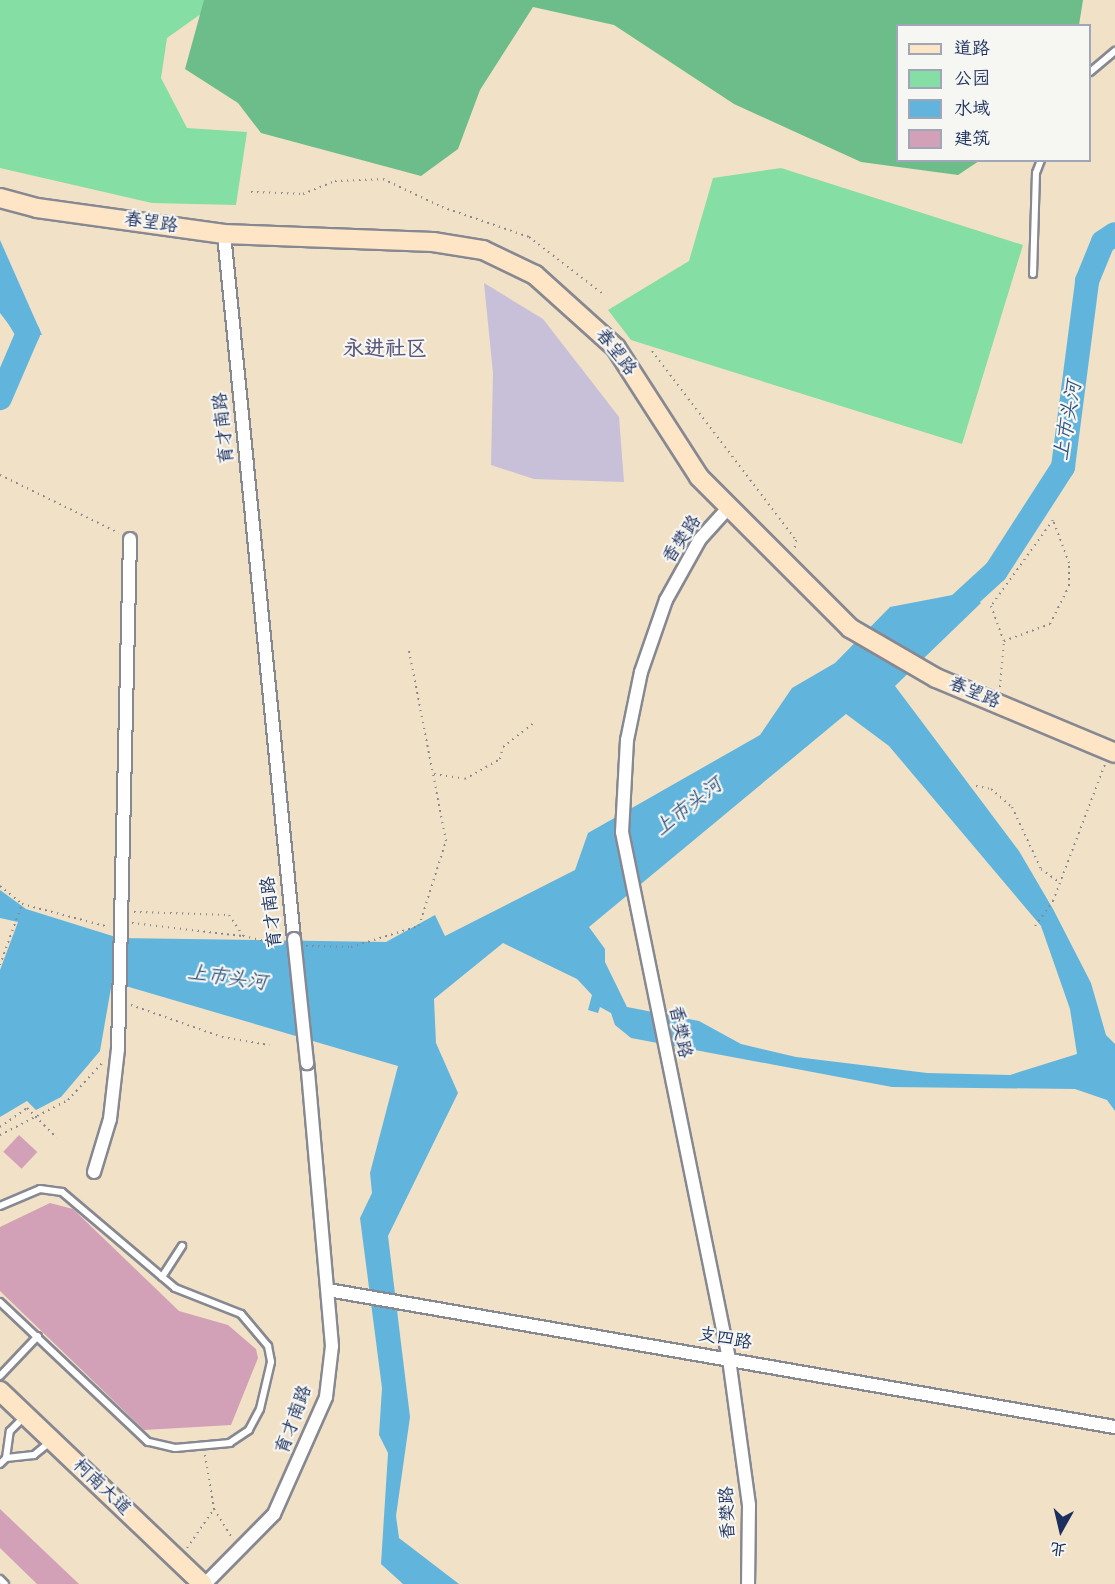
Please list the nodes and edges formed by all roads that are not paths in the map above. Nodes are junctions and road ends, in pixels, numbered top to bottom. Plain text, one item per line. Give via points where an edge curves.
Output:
1 (1115, 51) edge
2 (1091, 70) edge
3 (1040, 162) edge
4 (0, 198) edge
5 (224, 234) junction
6 (1033, 274) dead end
7 (729, 507) junction
8 (130, 539) road end
9 (1113, 752) edge
10 (94, 1172) dead end
11 (0, 1206) edge
12 (182, 1246) dead end
13 (162, 1277) junction
14 (328, 1290) junction
15 (0, 1302) edge
16 (38, 1336) junction
17 (729, 1359) junction
18 (0, 1376) edge
19 (0, 1391) edge
20 (26, 1415) junction
21 (1115, 1427) edge
22 (52, 1440) junction
23 (6, 1458) junction
24 (0, 1464) edge
25 (0, 1579) edge
26 (5, 1584) edge
27 (204, 1584) edge
28 (748, 1584) edge

1 - 2 lane
3 - 6 lane via 1036,172
4 - 5 street, 春望路 via 37,208
5 - 7 street, 春望路 via 433,242 483,250 535,275 616,348 699,477
5 - 14 street, 育才南路, bridge
7 - 9 street, 春望路 via 850,628 936,678
7 - 17 street, 香樊路 via 700,539 666,600 641,672 627,740 622,832
8 - 10 street via 118,1049 110,1119
11 - 13 lane via 40,1189 62,1192
12 - 13 lane
13 - 16 lane via 195,1298 241,1314 268,1346 271,1362 249,1430 230,1443 203,1446 148,1442
14 - 17 street, 支四路
14 - 27 street, 育才南路 via 332,1346 326,1397 274,1515
15 - 16 lane
16 - 18 lane
17 - 21 street, 支四路
17 - 28 street, 香樊路 via 749,1505
19 - 20 street, 柯南大道
20 - 22 street, 柯南大道
20 - 23 lane via 10,1431
22 - 23 lane via 34,1455
22 - 27 street, 柯南大道
23 - 24 lane
25 - 26 lane

